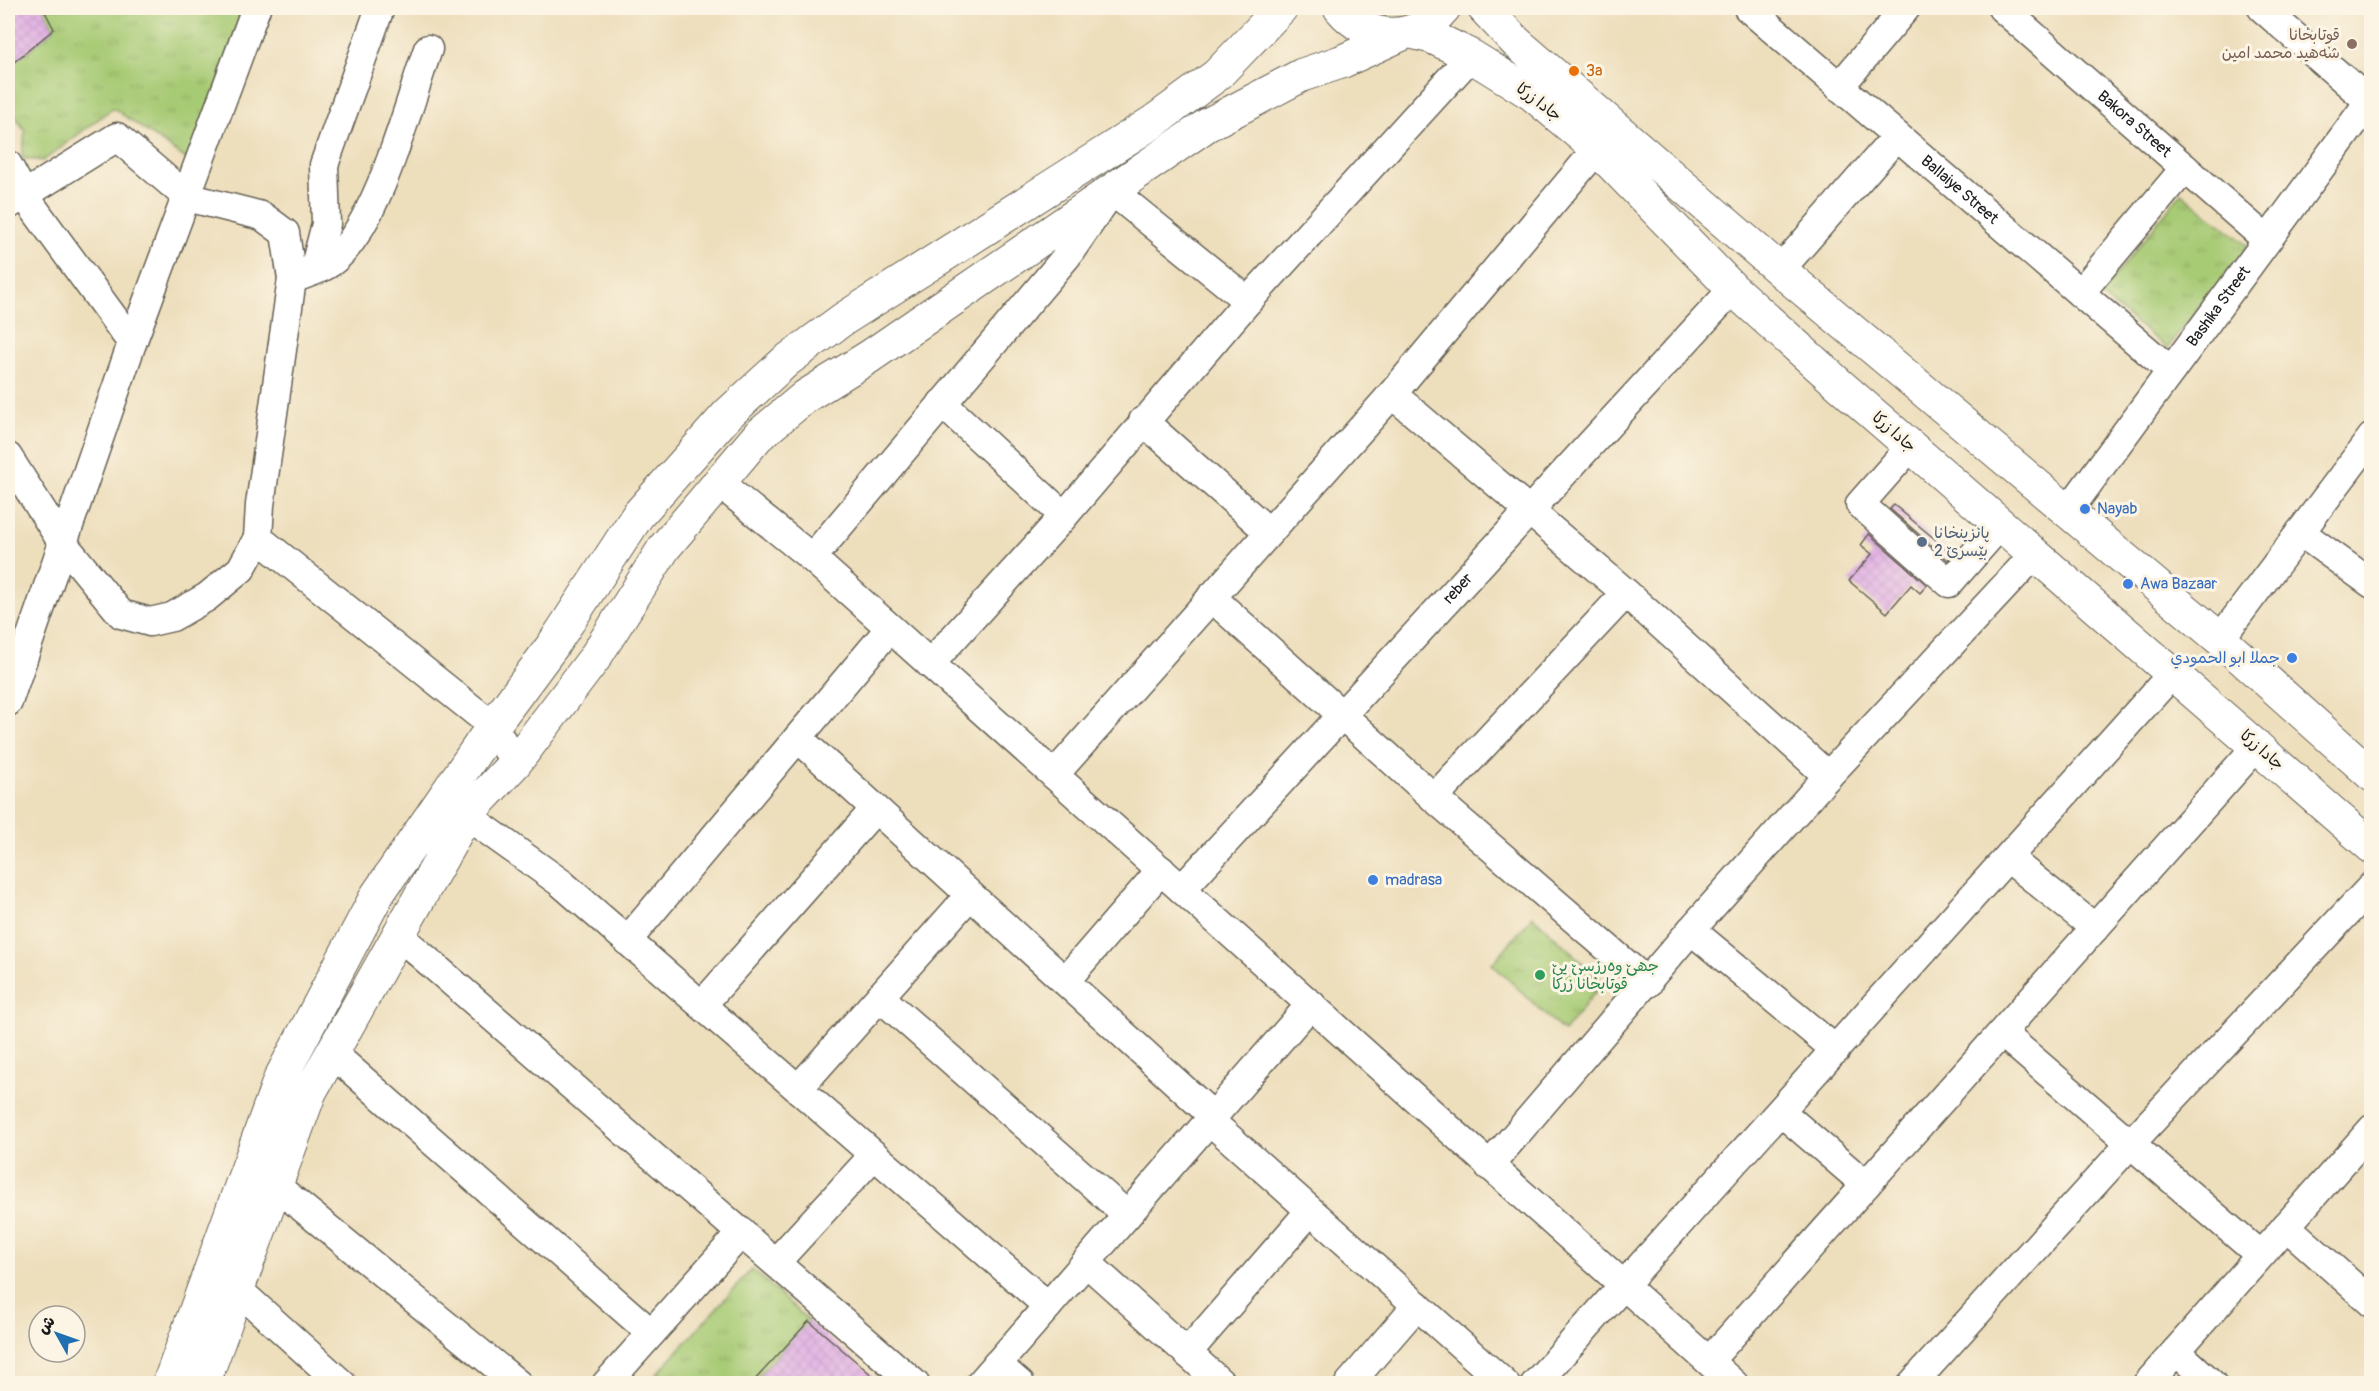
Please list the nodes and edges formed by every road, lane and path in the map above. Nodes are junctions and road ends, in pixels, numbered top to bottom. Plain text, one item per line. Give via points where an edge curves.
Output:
1 (256, 8) edge
2 (380, 8) edge
3 (1281, 8) edge
4 (1340, 8) edge
5 (1444, 8) edge
6 (1484, 8) edge
7 (1749, 8) edge
8 (1906, 8) edge
9 (2002, 8) edge
10 (2267, 9) edge
11 (1407, 33) junction
12 (428, 49) dead end
13 (1471, 56) junction
14 (1839, 87) junction
15 (2370, 103) edge
16 (1897, 136) junction
17 (1597, 149) junction
18 (8, 165) edge
19 (2185, 168) junction
20 (1112, 191) junction
21 (187, 197) junction
22 (16, 200) edge
23 (2267, 240) junction
24 (1780, 270) junction
25 (303, 275) junction
26 (1733, 289) junction
27 (2080, 294) junction
28 (1248, 301) junction
29 (132, 343) junction
30 (1873, 348) junction
31 (2171, 371) junction
32 (1841, 386) junction
33 (1392, 394) junction
34 (942, 403) junction
35 (1143, 421) junction
36 (2372, 437) edge
37 (1911, 446) junction
38 (8, 457) edge
39 (718, 482) junction
40 (1530, 511) junction
41 (2068, 511) junction
42 (1064, 516) junction
43 (2001, 524) junction
44 (1269, 532) junction
45 (2300, 532) junction
46 (258, 538) junction
47 (62, 542) junction
48 (2036, 554) junction
49 (812, 558) junction
50 (2372, 584) edge
51 (1626, 593) junction
52 (1212, 597) junction
53 (890, 628) junction
54 (2220, 639) junction
55 (930, 664) junction
56 (2173, 673) junction
57 (8, 702) edge
58 (1341, 715) junction
59 (493, 726) junction
60 (798, 738) junction
61 (2257, 746) junction
62 (515, 763) junction
63 (1054, 775) junction
64 (2372, 775) edge
65 (1828, 776) junction
66 (1434, 798) junction
67 (875, 809) junction
68 (466, 815) junction
69 (2372, 847) edge
70 (2008, 858) junction
71 (1171, 879) junction
72 (2372, 886) edge
73 (970, 895) junction
74 (2095, 928) junction
75 (1691, 930) junction
76 (397, 934) junction
77 (627, 941) junction
78 (1065, 981) junction
79 (1648, 982) junction
80 (880, 997) junction
81 (1311, 1004) junction
82 (702, 1005) junction
83 (2002, 1033) junction
84 (1836, 1050) junction
85 (331, 1052) junction
86 (798, 1089) junction
87 (1781, 1112) junction
88 (1211, 1118) junction
89 (2372, 1129) edge
90 (2130, 1144) junction
91 (874, 1155) junction
92 (1489, 1166) junction
93 (1866, 1185) junction
94 (276, 1186) junction
95 (1310, 1211) junction
96 (1127, 1215) junction
97 (2286, 1226) junction
98 (742, 1232) junction
99 (2260, 1255) junction
100 (776, 1262) junction
101 (1086, 1262) junction
102 (1625, 1286) junction
103 (238, 1290) junction
104 (2372, 1303) edge
105 (1418, 1305) junction
106 (1048, 1306) junction
107 (651, 1333) junction
108 (2176, 1351) junction
109 (1187, 1353) junction
110 (1709, 1361) junction
111 (988, 1374) edge
112 (169, 1383) edge
113 (203, 1383) edge
114 (342, 1383) edge
115 (518, 1383) edge
116 (606, 1383) edge
117 (915, 1383) edge
118 (1020, 1383) edge
119 (1222, 1383) edge
120 (1349, 1383) edge
121 (1505, 1383) edge
122 (1535, 1383) edge
123 (1734, 1383) edge
124 (1912, 1383) edge
125 (2147, 1383) edge
126 (2212, 1383) edge

1 - 21 street
2 - 25 street via 324,165 326,224
3 - 59 main road via 1217,75 1153,122 842,320 786,361 729,414 638,515 554,645
4 - 11 main road, جادا زرکا via 1373,32
5 - 11 main road via 1425,26
6 - 24 main road, جادا زرکا via 1516,42
7 - 14 street, Ballaiye Street
8 - 14 street
9 - 19 street, Bakora Street
10 - 15 street
11 - 13 main road, جادا زرکا via 1432,37
11 - 20 main road via 1302,75 1244,104
12 - 25 street via 379,193 358,230 334,260
13 - 17 main road, جادا زرکا via 1532,94
13 - 28 street
14 - 16 street, Ballaiye Street
15 - 23 street, Bashika Street
16 - 24 street
16 - 27 street, Ballaiye Street
17 - 26 main road, جادا زرکا
17 - 33 street
18 - 22 street
19 - 23 street, Bakora Street
19 - 27 street
20 - 28 street
20 - 34 street via 1067,256
20 - 39 main road via 806,396 758,436
21 - 22 street via 117,137
21 - 25 street via 262,216 285,233
21 - 29 street
22 - 29 street
23 - 31 street, Bashika Street
24 - 30 main road, جادا زرکا
25 - 46 street via 260,505
26 - 32 main road, جادا زرکا
26 - 40 street, reber
27 - 31 street, Ballaiye Street
28 - 35 street
29 - 47 street
30 - 32 main road
30 - 41 main road, جادا زرکا
31 - 41 street, Bashika Street
32 - 37 main road, جادا زرکا
33 - 40 street
33 - 44 street
34 - 42 street
34 - 49 street
35 - 42 street
35 - 44 street
36 - 45 street
37 - 43 main road, جادا زرکا
37 - 43 street via 1860,504 1949,583
38 - 47 street
39 - 49 street
39 - 62 main road via 664,548 594,659
40 - 51 street
40 - 58 street, reber
41 - 54 main road, جادا زرکا
42 - 55 street
43 - 48 main road, جادا زرکا
44 - 52 street
45 - 50 street
45 - 54 street
46 - 47 street via 242,569 207,597 172,617 150,622 121,614
46 - 59 street
47 - 57 street
48 - 56 main road, جادا زرکا
48 - 65 street
49 - 53 street
51 - 65 street
51 - 66 street
52 - 58 street
52 - 63 street
53 - 55 street
53 - 60 street
54 - 64 main road, جادا زرکا
55 - 63 street
56 - 61 main road, جادا زرکا
56 - 70 street
58 - 66 street
58 - 71 street, reber
59 - 62 street
59 - 112 main road via 377,895 280,1079
60 - 67 street
60 - 77 street
61 - 69 main road, جادا زرکا
61 - 74 street
62 - 68 main road
63 - 71 street
65 - 75 street
66 - 79 street
67 - 73 street
67 - 82 street
68 - 76 main road
68 - 77 street via 561,883
70 - 74 street
70 - 84 street
71 - 78 street, reber
71 - 81 street
72 - 90 street
73 - 78 street
73 - 80 street
74 - 83 street
75 - 79 street
75 - 84 street
76 - 85 main road
76 - 98 street
77 - 82 street
78 - 88 street
79 - 92 street
80 - 86 street
80 - 96 street
81 - 88 street
81 - 92 street
82 - 86 street
83 - 90 street
83 - 93 street
84 - 87 street
85 - 94 main road via 310,1092
85 - 107 street
86 - 91 street
87 - 93 street
87 - 102 street
88 - 95 street
88 - 96 street
89 - 97 street
90 - 99 street
90 - 124 street
91 - 100 street
91 - 106 street
92 - 102 street
93 - 110 street
94 - 103 main road
94 - 115 street
95 - 105 street
95 - 109 street
96 - 101 street
97 - 99 street
97 - 104 street
98 - 100 street
98 - 107 street
99 - 108 street
100 - 117 street
101 - 106 street
101 - 109 street
102 - 110 street
102 - 122 street
103 - 113 main road
103 - 114 street
105 - 120 street
105 - 121 street
106 - 111 street
107 - 116 street
108 - 125 street
108 - 126 street
109 - 119 street
110 - 123 street
111 - 118 street

